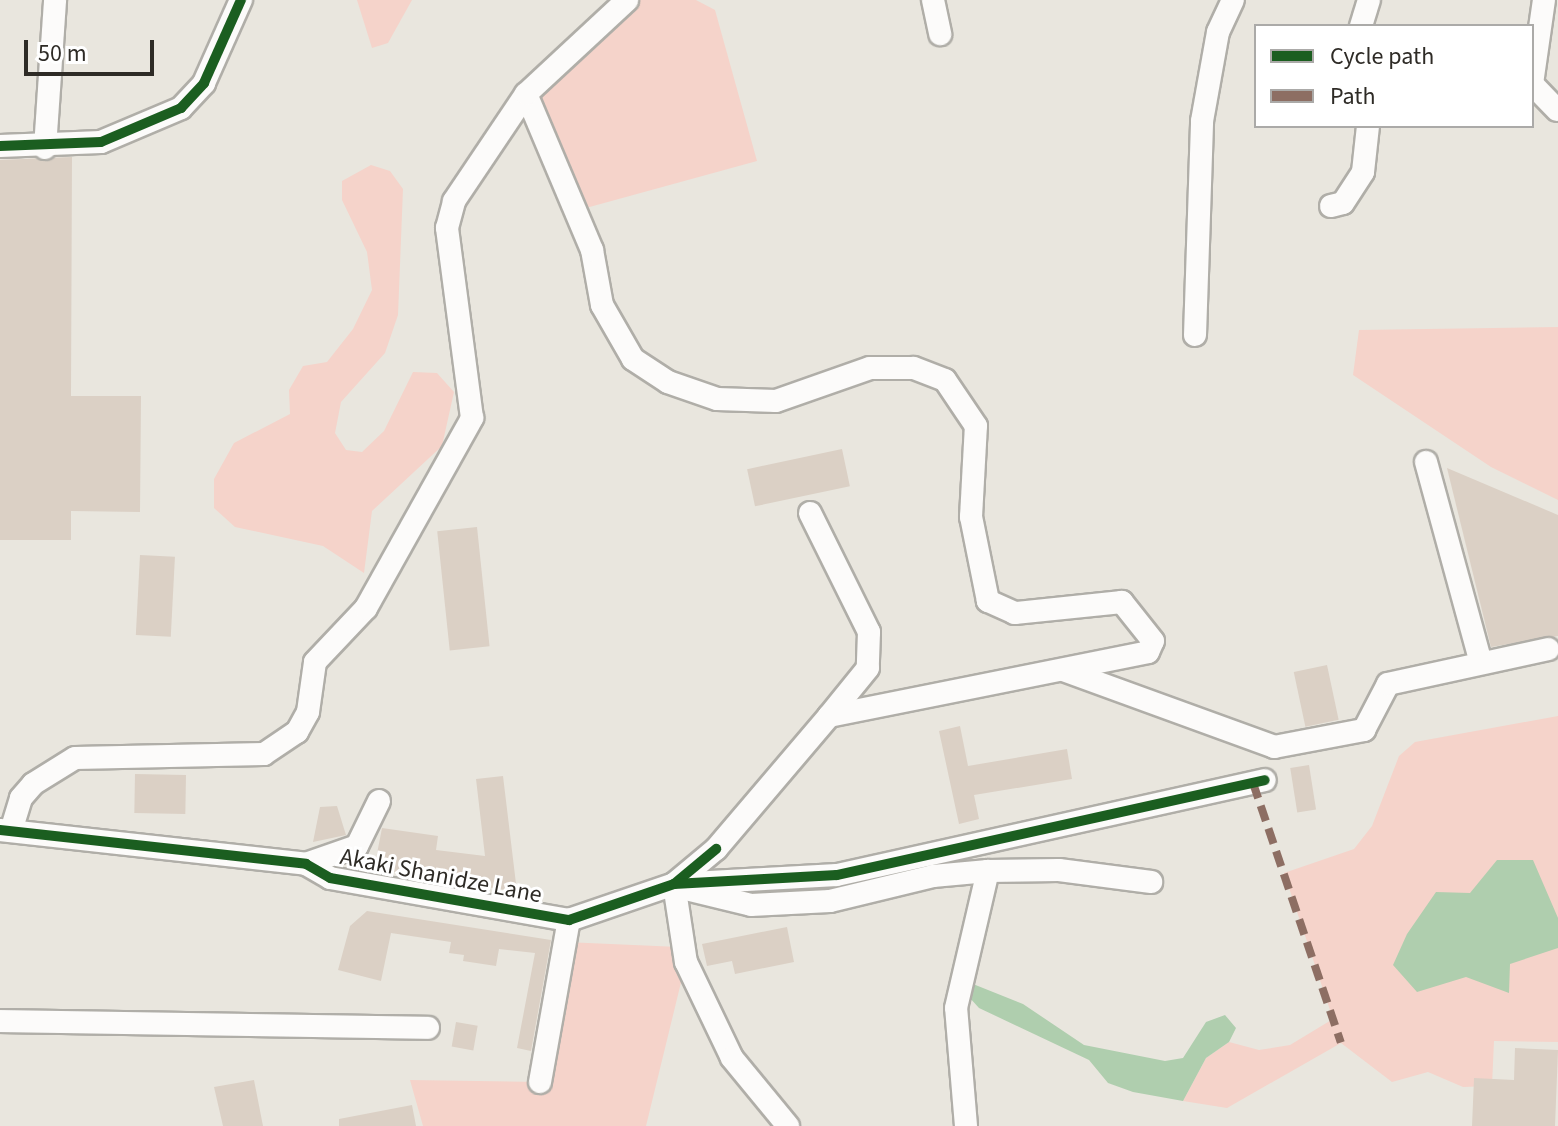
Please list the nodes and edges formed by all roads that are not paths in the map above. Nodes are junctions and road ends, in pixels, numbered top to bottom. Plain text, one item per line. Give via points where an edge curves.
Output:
1 (55, 0) edge
2 (241, 0) edge
3 (627, 0) edge
4 (933, 0) edge
5 (1233, 0) edge
6 (1369, 0) edge
7 (1544, 0) edge
8 (1362, 24) edge
9 (940, 34) dead end
10 (1534, 70) edge
11 (1534, 86) edge
12 (526, 94) junction
13 (1557, 110) edge
14 (1376, 130) edge
15 (0, 146) edge
16 (45, 148) junction
17 (1331, 206) dead end
18 (1195, 335) dead end
19 (1426, 462) dead end
20 (810, 513) dead end
21 (1548, 649) dead end
22 (1481, 663) junction
23 (1058, 669) junction
24 (829, 716) junction
25 (1265, 780) dead end
26 (379, 801) dead end
27 (6, 831) edge
28 (306, 864) junction
29 (988, 871) junction
30 (1151, 882) dead end
31 (674, 884) junction
32 (569, 920) junction
33 (0, 1021) edge
34 (428, 1028) dead end
35 (540, 1082) dead end
36 (788, 1126) edge
37 (966, 1126) edge

1 - 16 street
2 - 16 street via 204,83 181,108 101,142
3 - 12 street
4 - 9 street
5 - 18 street via 1218,32 1202,121
6 - 8 street
7 - 10 street
11 - 13 street
12 - 23 street via 592,250 602,305 633,359 668,382 717,399 776,401 870,368 913,368 945,380 976,426 971,517 988,601 1015,613 1122,602 1153,641 1140,656
12 - 27 street via 467,174 447,228 472,418 366,608 315,662 308,712 297,732 264,754 75,758 27,791
14 - 17 street via 1363,172 1343,203
15 - 16 street
19 - 22 street
20 - 24 street, Akaki Shanidze Lane via 869,632 868,668
21 - 22 street
22 - 23 street via 1388,684 1364,730 1274,747
23 - 24 street
24 - 31 street, Akaki Shanidze Lane via 716,849
25 - 31 street via 837,875
26 - 28 street via 357,846
27 - 28 street, Akaki Shanidze Lane
28 - 32 street, Akaki Shanidze Lane via 330,878
29 - 30 street via 1059,870
29 - 31 street via 933,876 830,901 751,905 697,895
29 - 37 street via 956,1008
31 - 32 street, Akaki Shanidze Lane
31 - 36 street via 686,962 732,1058
32 - 35 street
33 - 34 street

